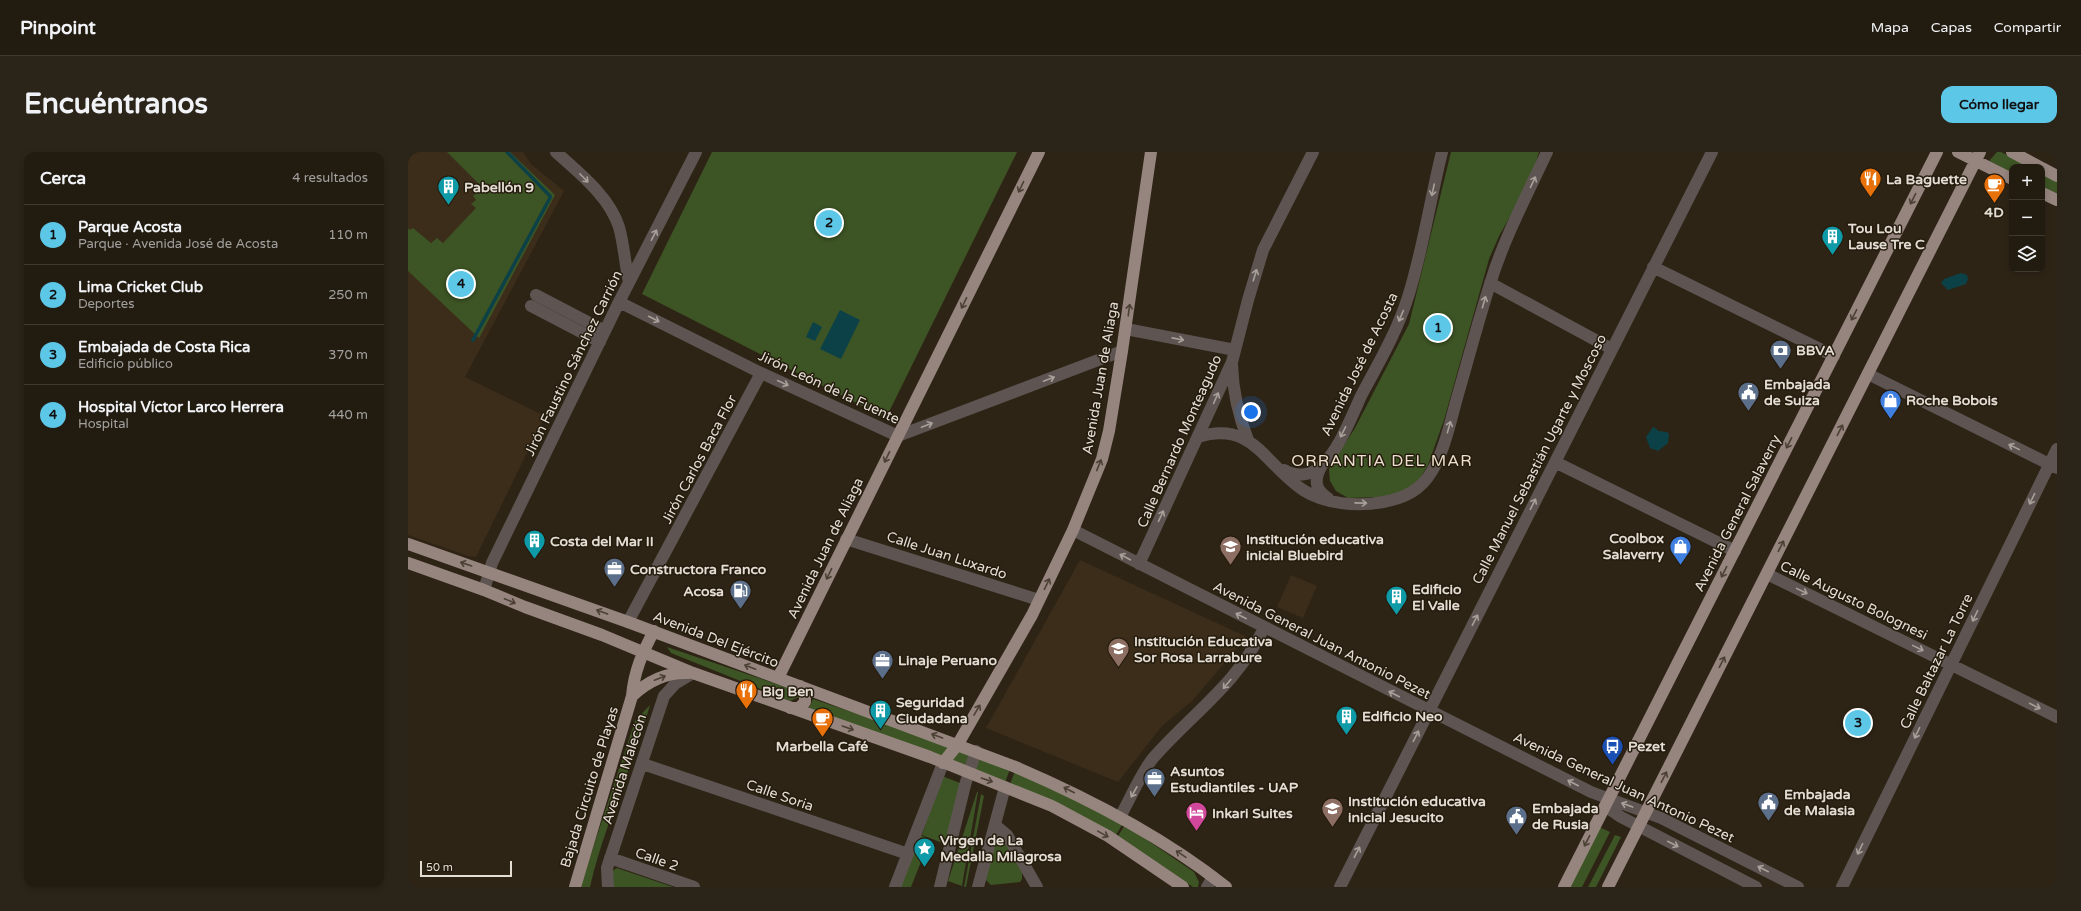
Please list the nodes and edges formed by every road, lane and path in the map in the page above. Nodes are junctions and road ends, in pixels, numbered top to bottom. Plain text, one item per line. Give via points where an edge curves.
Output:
1 (556, 152) edge
2 (696, 152) edge
3 (1039, 152) edge
4 (1151, 152) edge
5 (1313, 152) edge
6 (1442, 152) edge
7 (1547, 152) edge
8 (1712, 152) edge
9 (1938, 152) edge
10 (1958, 152) edge
11 (2012, 152) edge
12 (1978, 157) edge
13 (2035, 164) edge
14 (2045, 169) edge
15 (2057, 176) edge
16 (2009, 177) edge
17 (2045, 194) edge
18 (2057, 200) edge
19 (624, 250) junction
20 (644, 254) junction
21 (1654, 267) junction
22 (629, 282) junction
23 (1490, 283) junction
24 (536, 295) dead end
25 (619, 302) junction
26 (531, 306) dead end
27 (1126, 329) junction
28 (602, 337) junction
29 (1612, 349) junction
30 (1122, 351) junction
31 (1234, 356) junction
32 (1834, 356) junction
33 (761, 373) junction
34 (1868, 374) junction
35 (898, 436) junction
36 (1198, 438) junction
37 (1248, 440) junction
38 (2057, 449) edge
39 (1555, 462) junction
40 (2053, 466) edge
41 (1277, 467) junction
42 (1321, 467) junction
43 (1335, 502) junction
44 (1073, 530) junction
45 (846, 539) junction
46 (408, 544) edge
47 (1735, 551) junction
48 (408, 563) edge
49 (1139, 564) junction
50 (489, 572) junction
51 (1767, 574) junction
52 (484, 590) junction
53 (1039, 600) junction
54 (628, 622) junction
55 (1264, 628) junction
56 (654, 631) junction
57 (642, 653) junction
58 (1951, 664) junction
59 (693, 673) junction
60 (778, 678) junction
61 (800, 686) junction
62 (632, 696) junction
63 (790, 708) junction
64 (1429, 710) junction
65 (2057, 717) edge
66 (958, 744) junction
67 (976, 751) junction
68 (943, 762) junction
69 (643, 764) junction
70 (968, 773) junction
71 (1005, 787) junction
72 (1607, 802) junction
73 (1646, 812) junction
74 (1120, 818) junction
75 (995, 825) junction
76 (1639, 826) junction
77 (908, 854) junction
78 (610, 858) junction
79 (1210, 882) edge
80 (575, 887) edge
81 (608, 887) edge
82 (694, 887) edge
83 (895, 887) edge
84 (940, 887) edge
85 (978, 887) edge
86 (1037, 887) edge
87 (1183, 887) edge
88 (1226, 887) edge
89 (1340, 887) edge
90 (1564, 887) edge
91 (1608, 887) edge
92 (1756, 887) edge
93 (1798, 887) edge
94 (1842, 887) edge

1 -> 19 street via 601,196 614,216
20 -> 2 street, Jirón Faustino Sánchez Carrión
3 -> 35 main road, Avenida Juan de Aliaga
27 -> 4 main road, Avenida Juan de Aliaga
31 -> 5 street, Calle Bernardo Monteagudo via 1263,250
6 -> 42 street, Avenida José de Acosta via 1418,264 1408,298 1394,332 1342,435
23 -> 7 street via 1506,238
8 - 21 street, Calle Manuel Sebastián Ugarte y Moscoso
9 -> 32 main road, Avenida General Salaverry
10 - 12 main road
11 - 13 main road
12 - 16 main road
12 - 34 main road
14 - 15 main road
17 - 18 main road
19 - 20 street via 630,256
19 - 22 street
20 - 22 street, Jirón Faustino Sánchez Carrión
21 - 29 street, Calle Manuel Sebastián Ugarte y Moscoso
21 - 32 street
22 - 25 street, Jirón Faustino Sánchez Carrión
23 - 29 street
43 -> 23 street via 1375,503 1405,497 1423,484 1433,470 1446,439
24 - 28 street
25 - 28 street, Jirón Faustino Sánchez Carrión
25 -> 33 street, Jirón León de la Fuente
26 - 28 street
27 - 30 main road, Avenida Juan de Aliaga
27 -> 31 street
28 - 50 street, Jirón Faustino Sánchez Carrión
29 - 39 street, Calle Manuel Sebastián Ugarte y Moscoso
35 -> 30 street, Jirón León de la Fuente
44 -> 30 main road, Avenida Juan de Aliaga via 1102,459
36 -> 31 street, Calle Bernardo Monteagudo
31 - 37 street via 1234,395
32 -> 47 main road, Avenida General Salaverry
33 -> 35 street, Jirón León de la Fuente
33 - 54 street, Jirón Carlos Baca Flor
40 -> 34 street
51 -> 34 main road
35 -> 45 main road, Avenida Juan de Aliaga
36 - 37 street via 1223,433
49 -> 36 street, Calle Bernardo Monteagudo
37 - 41 street
38 - 40 street, Calle Baltazar La Torre
39 - 47 street
64 -> 39 street, Calle Manuel Sebastián Ugarte y Moscoso
40 -> 58 street, Calle Baltazar La Torre
41 - 42 street via 1297,475 1305,475
41 - 43 street via 1303,490
42 - 43 street, Avenida José de Acosta via 1316,478 1317,488
49 -> 44 street, Avenida General Juan Antonio Pezet
53 -> 44 main road, Avenida Juan de Aliaga
45 - 53 street, Calle Juan Luxardo
45 -> 60 main road, Avenida Juan de Aliaga
50 -> 46 main road, Avenida Del Ejército
47 -> 72 main road, Avenida General Salaverry
48 - 52 main road
55 -> 49 street, Avenida General Juan Antonio Pezet
50 - 52 street, Jirón Faustino Sánchez Carrión
54 -> 50 main road, Avenida Del Ejército
51 -> 58 street, Calle Augusto Bolognesi
73 -> 51 main road
52 -> 57 main road
66 -> 53 main road, Avenida Juan de Aliaga
54 - 56 main road, Avenida Del Ejército
64 -> 55 street, Avenida General Juan Antonio Pezet
55 -> 74 street via 1245,663 1220,692 1153,758
56 - 57 main road, Bajada Circuito de Playas
60 -> 56 main road, Avenida Del Ejército
57 - 59 main road
57 - 62 main road, Bajada Circuito de Playas
58 -> 65 street, Calle Augusto Bolognesi
58 -> 94 street, Calle Baltazar La Torre
62 -> 59 main road, Bajada Circuito de Playas via 659,677
59 - 63 main road
59 - 69 street, Avenida Malecón via 675,684 664,696
60 - 61 main road, Avenida Del Ejército
61 - 63 main road via 805,693 805,702 798,708
66 -> 61 main road, Avenida Del Ejército
62 - 80 main road, Bajada Circuito de Playas
63 -> 68 main road
72 -> 64 street, Avenida General Juan Antonio Pezet
89 -> 64 street, Calle Manuel Sebastián Ugarte y Moscoso
66 - 67 main road, Avenida Del Ejército
66 - 68 main road, Avenida Juan de Aliaga
67 - 70 street
74 -> 67 main road, Avenida Del Ejército via 1066,788
68 - 70 main road
68 - 77 street
69 - 77 street, Calle Soria
69 - 78 street, Avenida Malecón
70 -> 71 main road
70 - 84 street
71 - 75 street
71 -> 87 main road via 1052,806 1108,836
73 -> 72 street, Avenida General Juan Antonio Pezet
72 - 76 street, Avenida General Juan Antonio Pezet
72 -> 90 main road, Avenida General Salaverry
73 - 76 main road
93 -> 73 street, Avenida General Juan Antonio Pezet
79 -> 74 main road, Avenida Del Ejército via 1180,853
75 - 85 street
75 - 86 street via 1007,835
76 - 91 main road
76 -> 92 street, Avenida General Juan Antonio Pezet
77 - 83 street
78 - 81 street, Avenida Malecón via 607,868
78 - 82 street, Calle 2
79 - 88 main road, Avenida Del Ejército

